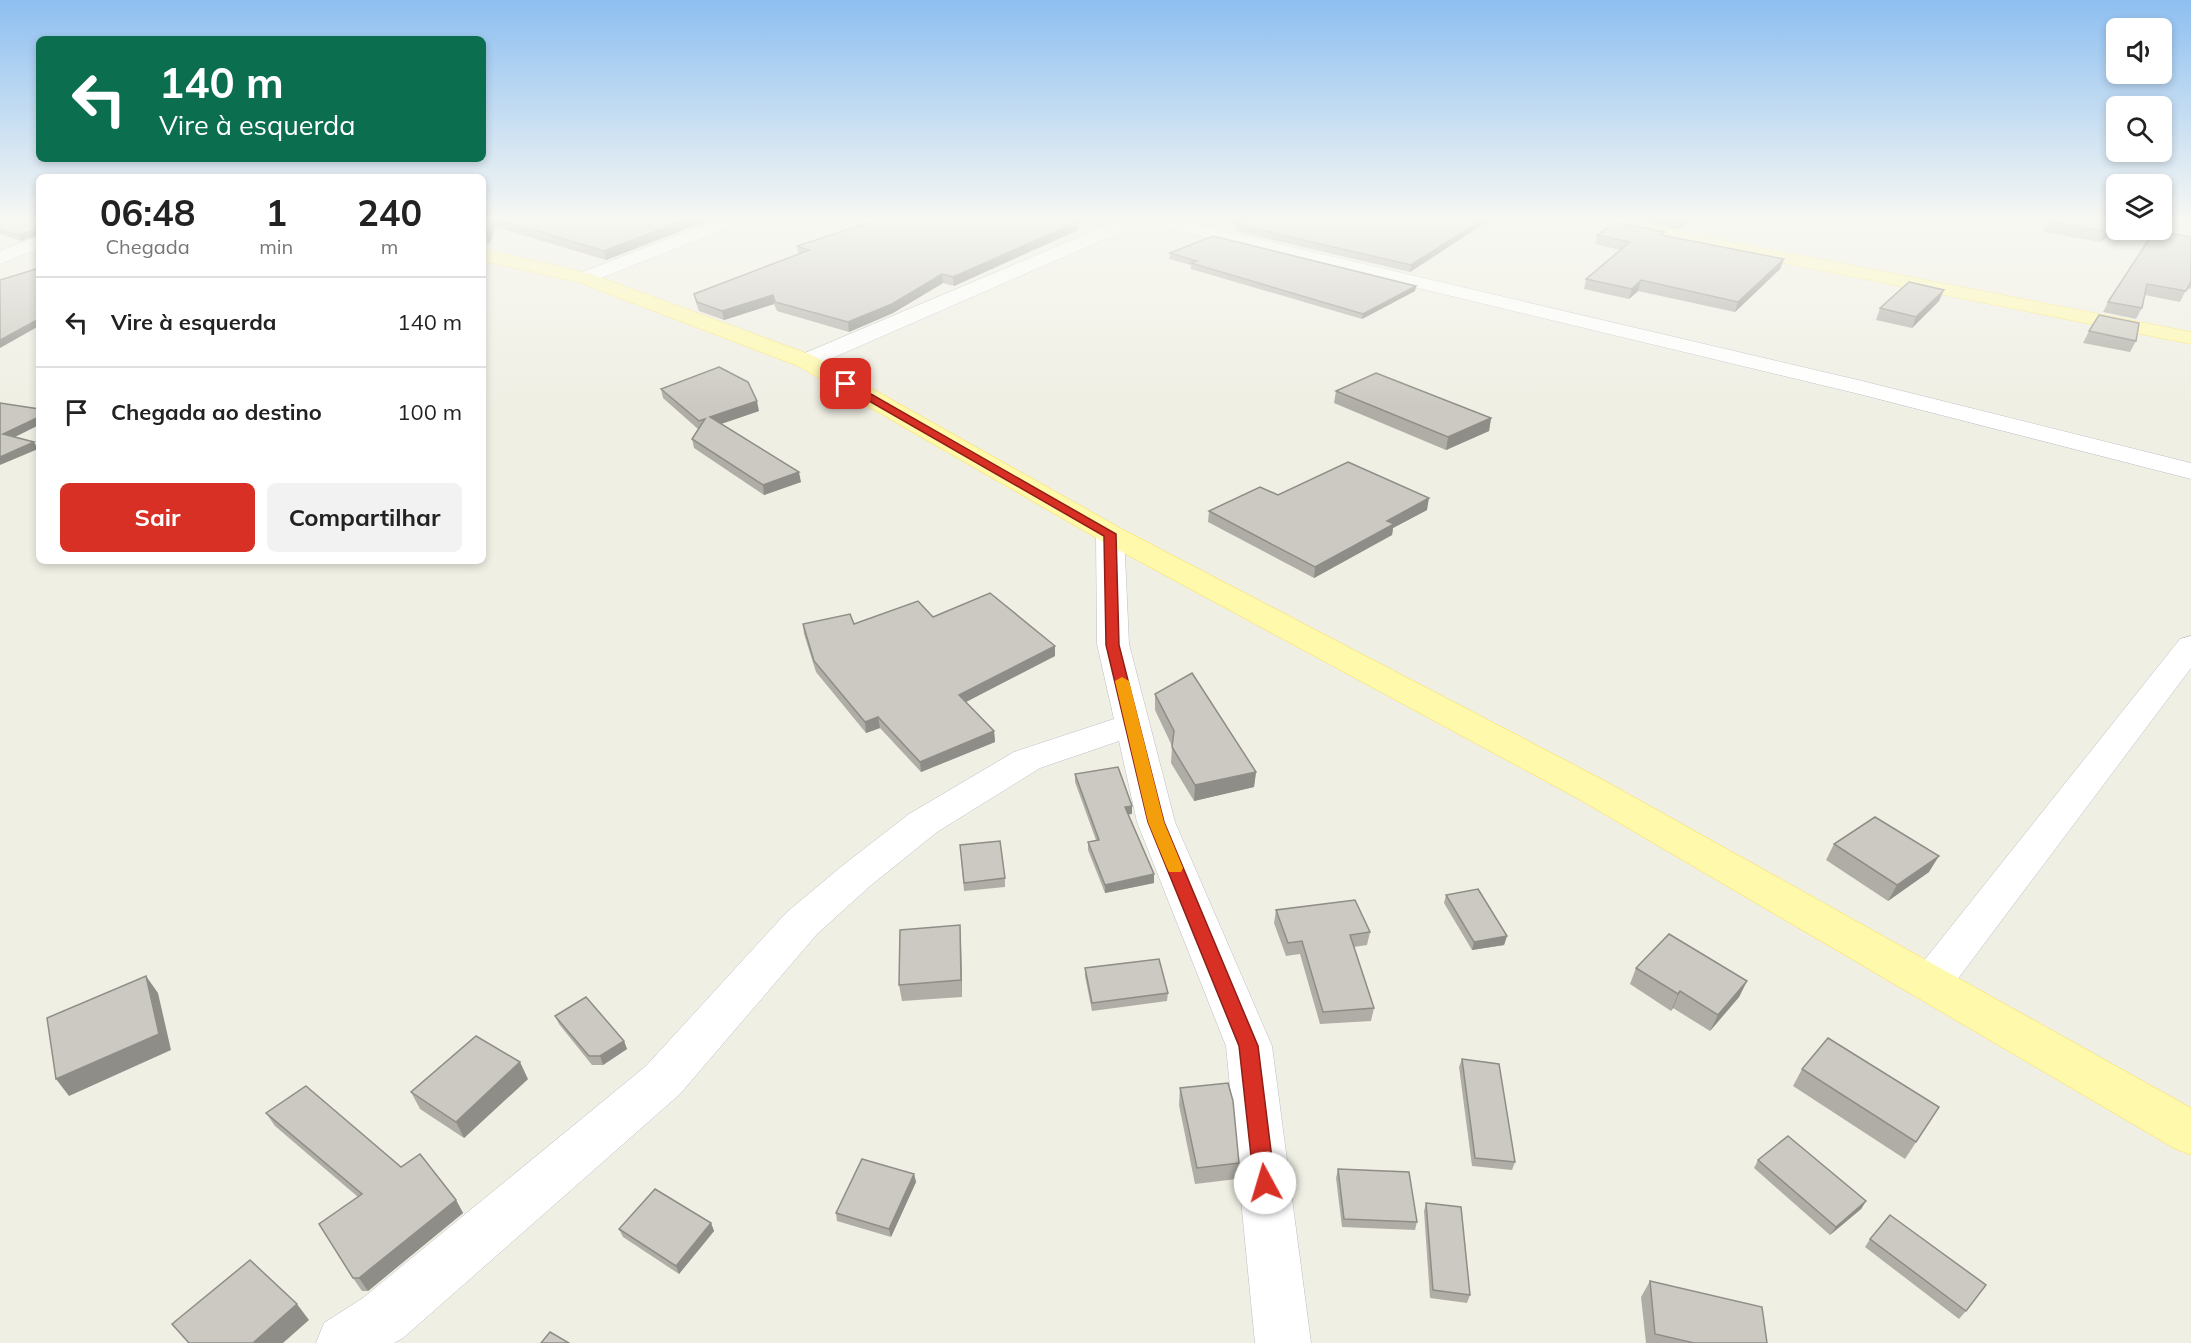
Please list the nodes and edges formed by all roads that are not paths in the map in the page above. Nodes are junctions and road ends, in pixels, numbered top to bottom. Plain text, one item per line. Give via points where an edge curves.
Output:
1 (594, 282) edge
2 (991, 282) edge
3 (1413, 282) edge
4 (1906, 282) edge
5 (1986, 282) edge
6 (2191, 321) edge
7 (2191, 338) edge
8 (806, 361) junction
9 (2191, 471) edge
10 (1110, 534) junction
11 (2191, 646) edge
12 (1132, 724) junction
13 (1930, 984) junction
14 (2191, 1133) edge
15 (344, 1343) edge
16 (1283, 1343) edge

1 - 8 main road
2 - 8 street
3 - 9 street
4 - 7 main road
5 - 6 main road
8 - 10 main road
10 - 12 street via 1113,645
10 - 13 main road via 1590,789
11 - 13 street
12 - 15 street via 1027,760 923,823 802,923 663,1080 401,1303
12 - 16 street via 1156,822 1249,1046
13 - 14 main road

